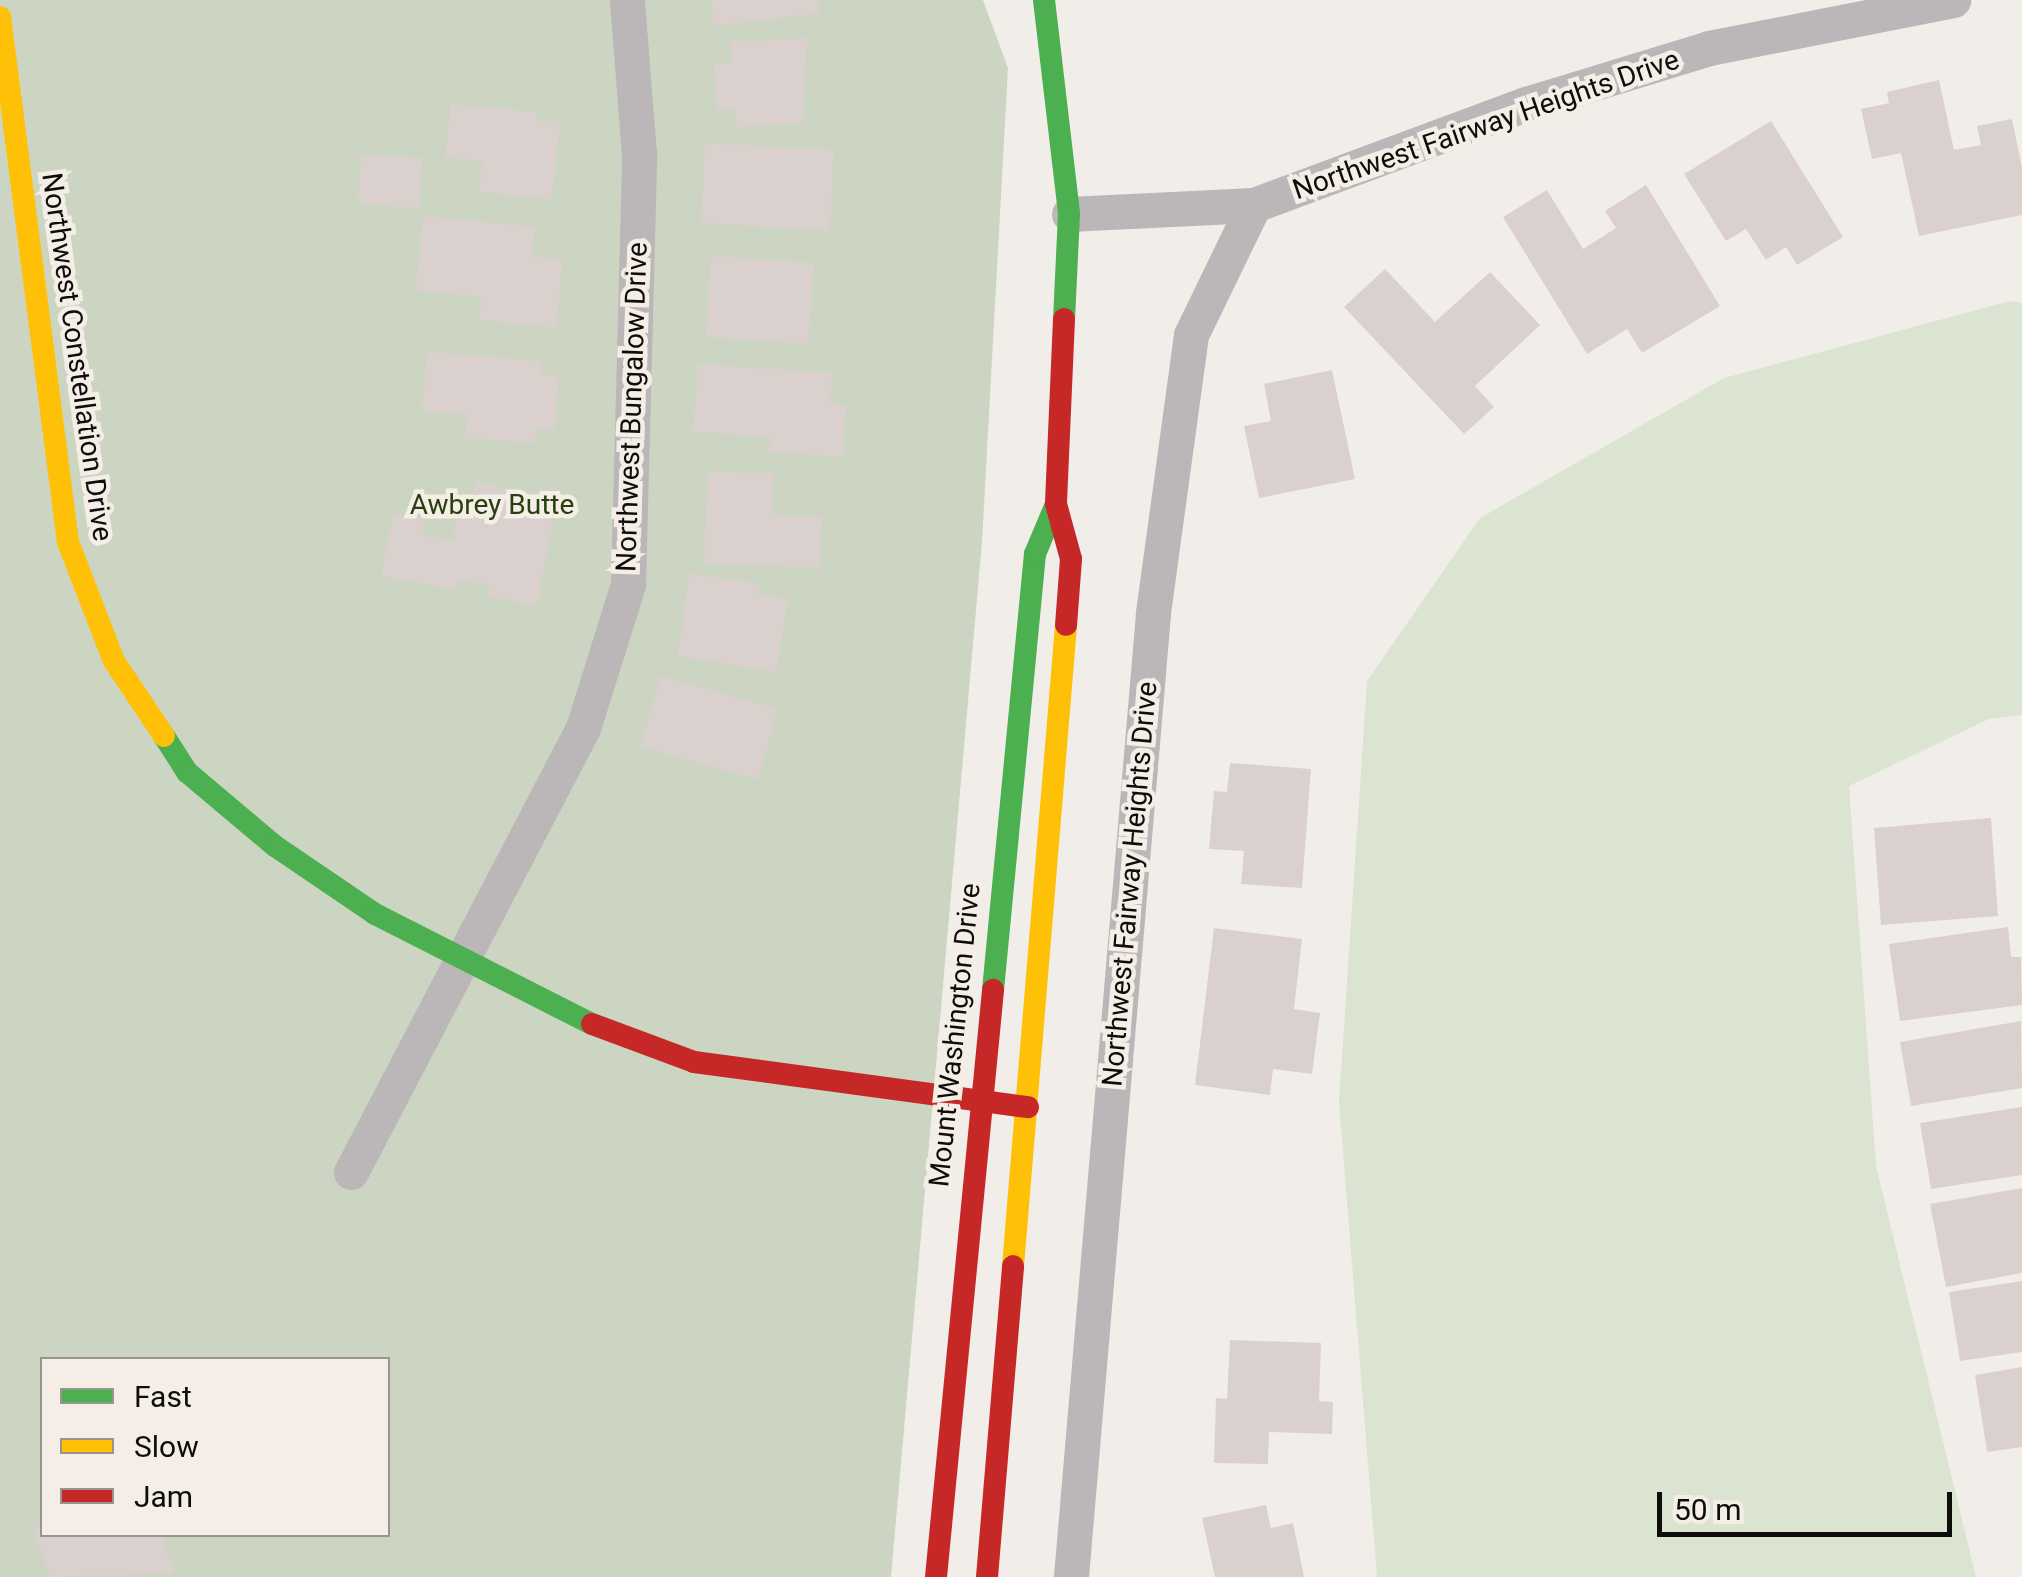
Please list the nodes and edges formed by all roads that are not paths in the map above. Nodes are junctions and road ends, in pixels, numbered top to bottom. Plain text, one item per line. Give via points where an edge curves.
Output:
1 (627, 0) edge
2 (1044, 0) edge
3 (1953, 0) edge
4 (0, 17) edge
5 (1254, 206) junction
6 (1070, 214) junction
7 (15, 239) edge
8 (1056, 504) junction
9 (463, 958) junction
10 (978, 1100) junction
11 (1028, 1106) junction
12 (351, 1172) dead end
13 (936, 1577) edge
14 (987, 1577) edge
15 (1071, 1577) edge

1 - 9 street, Northwest Bungalow Drive via 640,154 628,584 583,728
2 - 6 main road, Mount Washington Drive
3 - 5 street, Northwest Fairway Heights Drive via 1709,48 1526,104
4 - 7 main road, Northwest Constellation Drive
5 - 6 street, Northwest Fairway Heights Drive
5 - 15 street, Northwest Fairway Heights Drive via 1192,335 1154,614
6 - 8 main road, Mount Washington Drive
7 - 9 main road, Northwest Constellation Drive via 68,542 114,661 187,772 275,846 374,914
8 - 10 main road, Mount Washington Drive via 1035,554
8 - 11 main road, Mount Washington Drive via 1071,559
9 - 10 main road, Northwest Constellation Drive via 602,1029 694,1062
9 - 12 street, Northwest Bungalow Drive
10 - 11 main road, Northwest Constellation Drive
10 - 13 main road, Mount Washington Drive
11 - 14 main road, Mount Washington Drive

